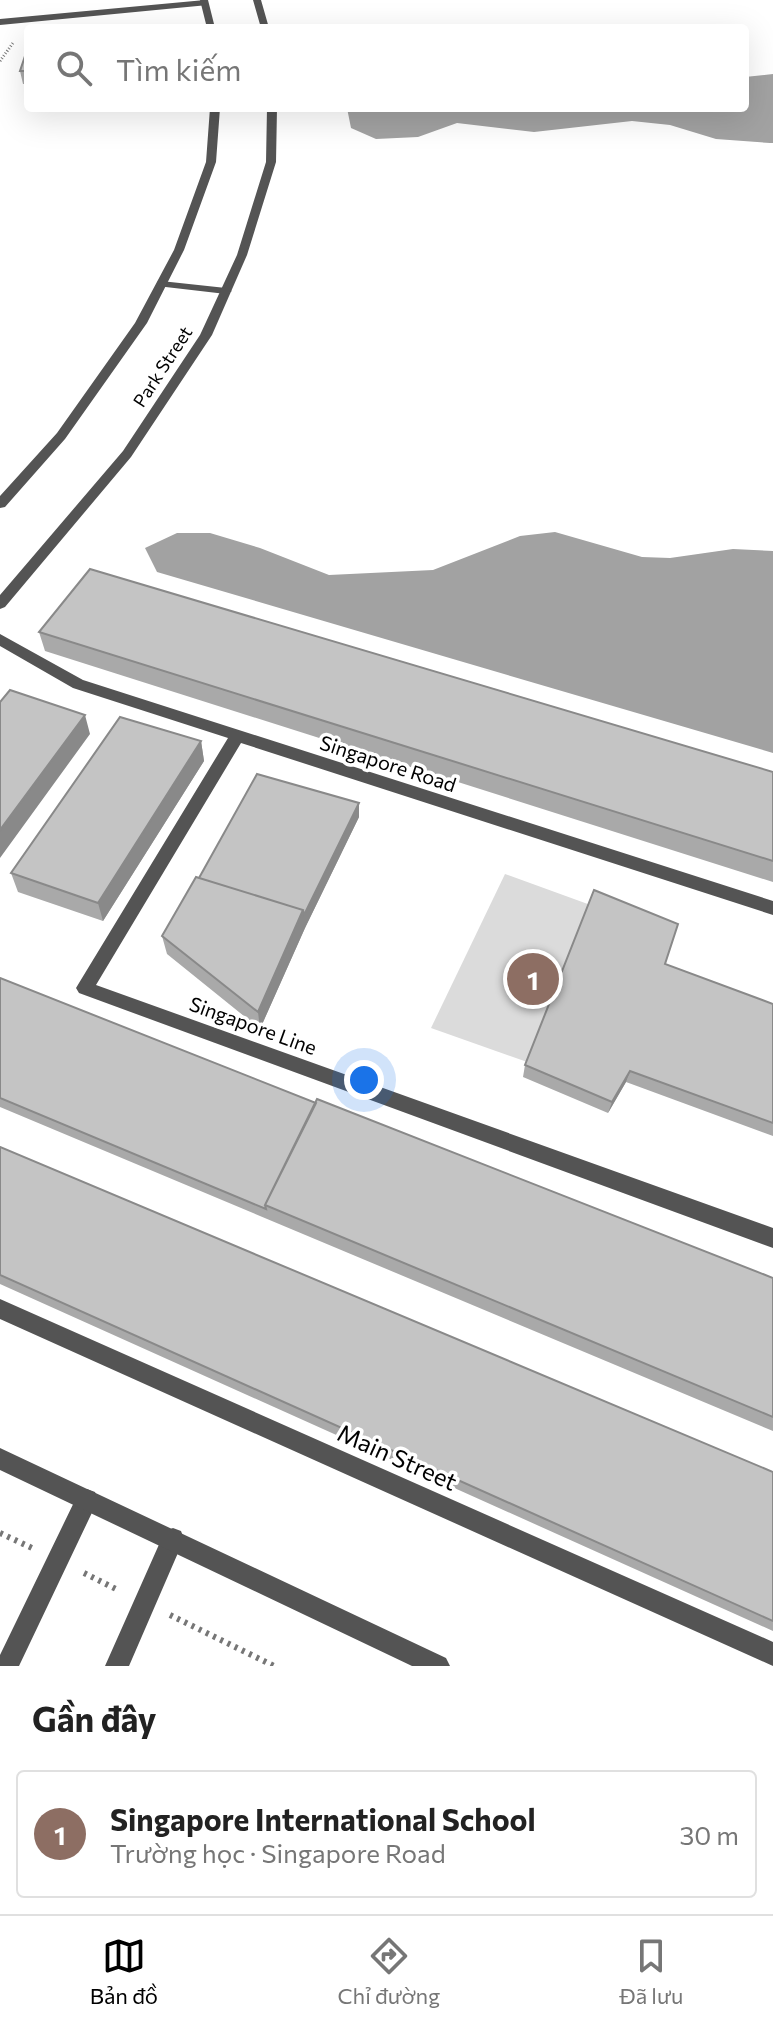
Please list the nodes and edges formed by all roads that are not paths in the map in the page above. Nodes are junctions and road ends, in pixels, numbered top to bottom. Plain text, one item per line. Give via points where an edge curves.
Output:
1 (257, 0) edge
2 (205, 2) edge
3 (0, 22) edge
4 (210, 24) edge
5 (264, 24) edge
6 (215, 112) edge
7 (272, 112) edge
8 (161, 284) junction
9 (226, 291) junction
10 (0, 504) edge
11 (0, 604) edge
12 (0, 639) edge
13 (237, 737) junction
14 (773, 908) edge
15 (773, 1238) edge
16 (0, 1309) edge
17 (0, 1459) edge
18 (87, 1500) junction
19 (173, 1539) junction
20 (773, 1654) edge
21 (7, 1666) edge
22 (117, 1666) edge
23 (438, 1666) edge

1 - 5 street
2 - 3 street
2 - 4 street
6 - 8 street via 211,162
7 - 9 street, Park Street via 271,162
8 - 9 street
8 - 10 street via 141,323 61,436
9 - 11 street, Park Street via 206,335 127,454
12 - 13 street, Singapore Road via 78,684
13 - 14 street, Singapore Road
13 - 15 street, Singapore Line via 85,988
16 - 20 street, Main Street
17 - 18 street
18 - 19 street
18 - 21 street
19 - 22 street
19 - 23 street

